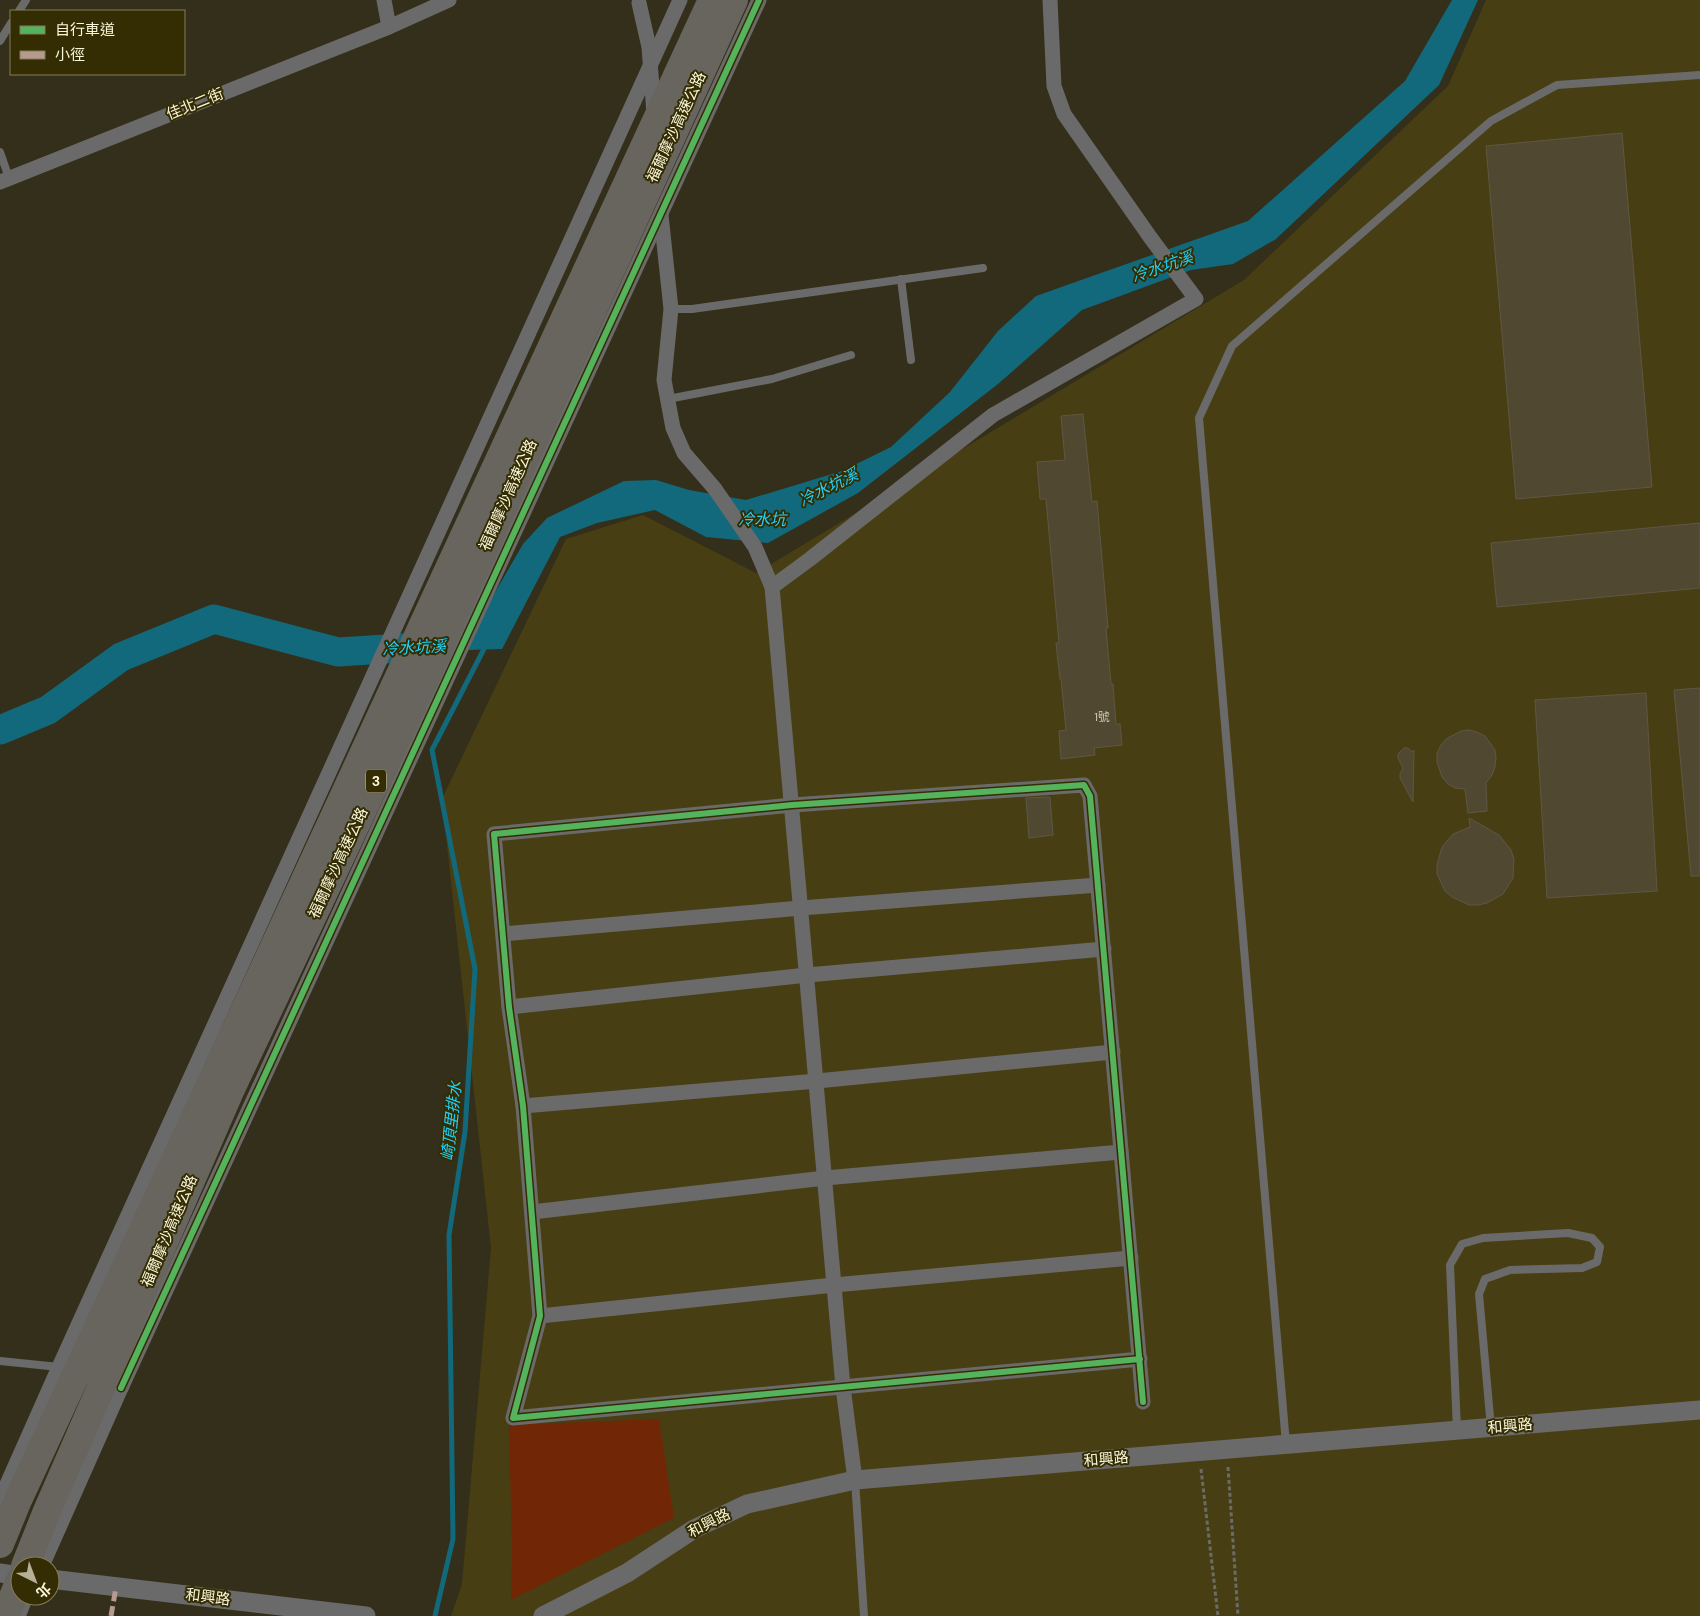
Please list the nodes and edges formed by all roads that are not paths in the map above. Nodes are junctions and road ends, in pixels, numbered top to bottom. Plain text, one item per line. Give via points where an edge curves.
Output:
1 (384, 0) edge
2 (449, 0) edge
3 (680, 0) edge
4 (712, 0) edge
5 (734, 0) edge
6 (759, 0) edge
7 (1050, 0) edge
8 (640, 3) dead end
9 (10, 25) edge
10 (390, 26) junction
11 (0, 41) edge
12 (650, 64) junction
13 (1700, 75) edge
14 (0, 152) edge
15 (5, 180) edge
16 (661, 213) junction
17 (570, 241) junction
18 (636, 268) junction
19 (983, 268) dead end
20 (901, 279) junction
21 (671, 309) junction
22 (851, 355) dead end
23 (911, 360) dead end
24 (668, 398) junction
25 (423, 564) junction
26 (772, 587) junction
27 (489, 589) junction
28 (792, 805) junction
29 (282, 874) junction
30 (1098, 885) junction
31 (346, 898) junction
32 (801, 908) junction
33 (503, 934) junction
34 (1104, 949) junction
35 (807, 975) junction
36 (509, 1007) junction
37 (1112, 1052) junction
38 (817, 1081) junction
39 (523, 1106) junction
40 (1121, 1152) junction
41 (825, 1178) junction
42 (532, 1212) junction
43 (1131, 1258) junction
44 (834, 1286) junction
45 (540, 1316) junction
46 (1140, 1359) junction
47 (0, 1361) edge
48 (58, 1367) junction
49 (843, 1387) junction
50 (121, 1388) junction
51 (1143, 1402) dead end
52 (1700, 1410) edge
53 (1491, 1428) junction
54 (1458, 1430) junction
55 (1286, 1444) junction
56 (854, 1480) junction
57 (0, 1500) edge
58 (0, 1544) edge
59 (30, 1556) edge
60 (46, 1556) edge
61 (60, 1580) edge
62 (10, 1604) edge
63 (5, 1616) edge
64 (366, 1616) edge
65 (543, 1616) edge
66 (864, 1616) edge

1 - 10 street
2 - 10 street, 佳北二街
3 - 12 street
4 - 58 highway, 福爾摩沙高速公路 / 3, bridge
5 - 59 highway, 福爾摩沙高速公路 / 3, bridge via 428,672 231,1089
6 - 16 street
7 - 26 street via 1054,86 1064,114 1196,299 993,415
8 - 12 street
9 - 11 lane
10 - 15 street, 佳北二街
12 - 16 street
12 - 17 street
13 - 55 lane via 1557,85 1491,121 1232,346 1199,418
14 - 15 lane
16 - 18 street
16 - 21 street
17 - 18 street
17 - 25 street
18 - 27 street
19 - 20 lane
20 - 21 lane via 692,309
20 - 23 lane
21 - 24 street via 664,380
22 - 24 lane via 772,379
24 - 26 street via 673,428 684,453 715,488 755,547
25 - 27 street
25 - 29 street
26 - 28 street
27 - 31 street
28 - 30 street via 1084,785 1090,796
28 - 32 street
28 - 33 street via 494,834
29 - 31 street
29 - 48 street
30 - 32 street
30 - 34 street
31 - 50 street
32 - 33 street
32 - 35 street
33 - 36 street
34 - 35 street
34 - 37 street
35 - 36 street
35 - 38 street
36 - 39 street
37 - 38 street
37 - 40 street
38 - 39 street
38 - 41 street
39 - 42 street
40 - 41 street
40 - 43 street
41 - 42 street
41 - 44 street
42 - 45 street
43 - 44 street
43 - 46 street
44 - 45 street
44 - 49 street
45 - 49 street via 513,1418
46 - 49 street
46 - 51 street
47 - 48 lane
48 - 50 street
48 - 57 street
49 - 56 street
50 - 60 street
52 - 53 street, 和興路
53 - 54 street, 和興路
53 - 54 lane via 1479,1294 1485,1279 1510,1270 1582,1268 1597,1262 1600,1247 1592,1238 1568,1232 1483,1238 1462,1244 1450,1265
54 - 55 street, 和興路
55 - 56 street, 和興路
56 - 65 street, 和興路 via 746,1504 694,1529 627,1573
56 - 66 lane
61 - 64 street, 和興路
62 - 63 highway

